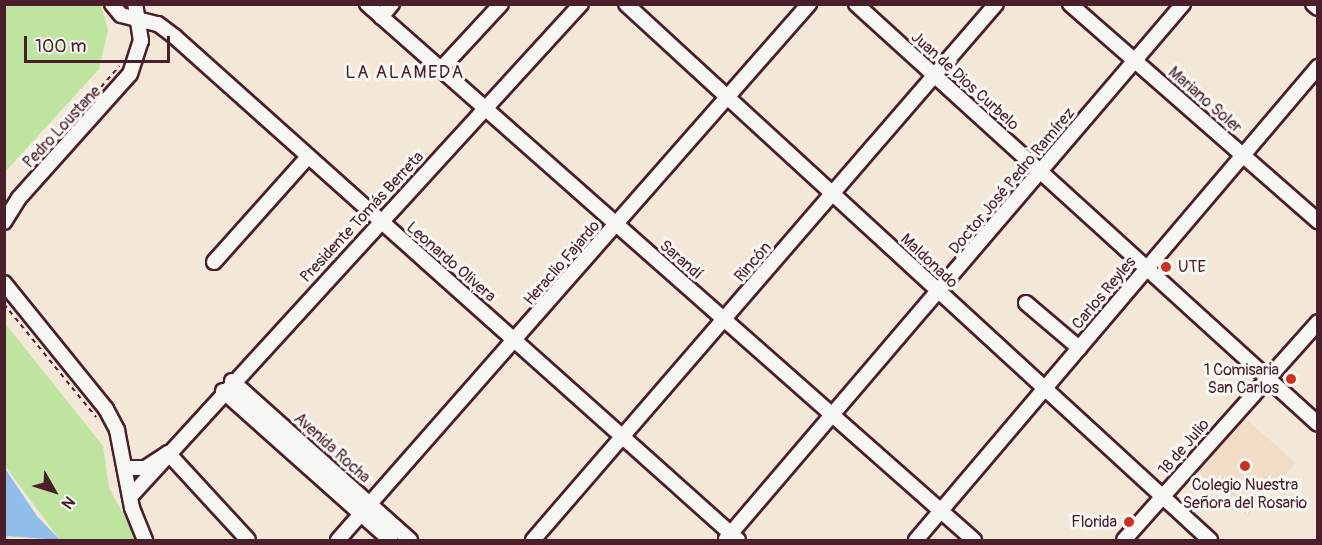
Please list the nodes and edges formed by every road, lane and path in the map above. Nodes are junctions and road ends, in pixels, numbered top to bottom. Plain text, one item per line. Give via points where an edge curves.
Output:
1 (112, 4) edge
2 (367, 4) edge
3 (392, 4) edge
4 (501, 4) edge
5 (581, 4) edge
6 (626, 4) edge
7 (809, 4) edge
8 (856, 4) edge
9 (996, 4) edge
10 (1070, 4) edge
11 (1183, 4) edge
12 (1313, 4) edge
13 (1317, 8) edge
14 (136, 11) edge
15 (381, 16) junction
16 (124, 59) dead end
17 (1135, 61) junction
18 (1317, 67) edge
19 (439, 71) junction
20 (936, 76) junction
21 (96, 93) dead end
22 (729, 97) junction
23 (483, 110) junction
24 (1243, 155) junction
25 (308, 157) junction
26 (1041, 172) junction
27 (834, 195) junction
28 (380, 221) junction
29 (1317, 221) edge
30 (4, 222) edge
31 (617, 225) junction
32 (214, 262) dead end
33 (1147, 269) junction
34 (4, 283) edge
35 (940, 293) junction
36 (1026, 303) dead end
37 (4, 304) edge
38 (725, 320) junction
39 (1317, 322) edge
40 (516, 341) junction
41 (1079, 348) junction
42 (1267, 378) junction
43 (227, 386) junction
44 (1043, 389) junction
45 (836, 416) junction
46 (100, 422) dead end
47 (1317, 423) edge
48 (623, 436) junction
49 (168, 453) junction
50 (125, 463) junction
51 (130, 497) junction
52 (1162, 497) junction
53 (366, 510) junction
54 (940, 511) junction
55 (731, 538) edge
56 (145, 540) edge
57 (248, 540) edge
58 (338, 540) edge
59 (390, 540) edge
60 (410, 540) edge
61 (533, 540) edge
62 (916, 540) edge
63 (974, 540) edge
64 (1124, 540) edge
65 (1210, 540) edge

1 - 14 street, Leonardo Olivera via 120,15
2 - 15 street, Sarandí
3 - 15 street
4 - 19 street
5 - 23 street, Presidente Tomás Berreta
6 - 22 street, Maldonado
7 - 22 street, Heraclio Fajardo
8 - 20 street, Juan de Dios Curbelo
9 - 20 street, Rincón
10 - 17 street, Mariano Soler
11 - 17 street, Doctor José Pedro Ramírez
12 - 13 street
14 - 25 street, Leonardo Olivera via 175,37
14 - 30 street, Pedro Loustane via 141,41 130,74 19,198
15 - 19 street, Sarandí
16 - 21 path
17 - 24 street, Mariano Soler
17 - 26 street, Doctor José Pedro Ramírez
18 - 24 street, Carlos Reyles
19 - 23 street, Sarandí
20 - 26 street, Juan de Dios Curbelo
20 - 27 street, Rincón
22 - 27 street, Maldonado
22 - 31 street, Heraclio Fajardo
23 - 28 street, Presidente Tomás Berreta
23 - 31 street, Sarandí
24 - 29 street, Mariano Soler
24 - 33 street, Carlos Reyles
25 - 28 street, Leonardo Olivera
25 - 32 street
26 - 33 street, Juan de Dios Curbelo
26 - 35 street, Doctor José Pedro Ramírez
27 - 35 street, Maldonado
27 - 38 street, Rincón
28 - 40 street, Leonardo Olivera
28 - 43 street, Presidente Tomás Berreta
31 - 38 street, Sarandí
31 - 40 street, Heraclio Fajardo
33 - 41 street, Carlos Reyles
33 - 42 street, Juan de Dios Curbelo
34 - 50 street via 106,409
35 - 44 street, Maldonado
35 - 45 street, Doctor José Pedro Ramírez
36 - 41 street
37 - 46 path
38 - 45 street, Sarandí
38 - 48 street, Rincón
39 - 42 street, 18 de Julio
40 - 48 street, Leonardo Olivera
40 - 53 street, Heraclio Fajardo
41 - 44 street, Carlos Reyles
42 - 47 street, Juan de Dios Curbelo
42 - 52 street, 18 de Julio
43 - 49 street, Presidente Tomás Berreta
43 - 53 street, Avenida Rocha
44 - 52 street, Maldonado
44 - 54 street, Carlos Reyles
45 - 54 street, Sarandí
45 - 55 street, Doctor José Pedro Ramírez
48 - 55 street, Leonardo Olivera
48 - 61 street, Rincón
49 - 50 street, Presidente Tomás Berreta via 145,468
49 - 51 street, Presidente Tomás Berreta
49 - 57 street
50 - 51 street
51 - 56 street
52 - 64 street, 18 de Julio
52 - 65 street, Maldonado
53 - 58 street, Heraclio Fajardo
53 - 59 street, Avenida Rocha
53 - 60 street, Avenida Rocha
54 - 62 street, Carlos Reyles
54 - 63 street, Sarandí

